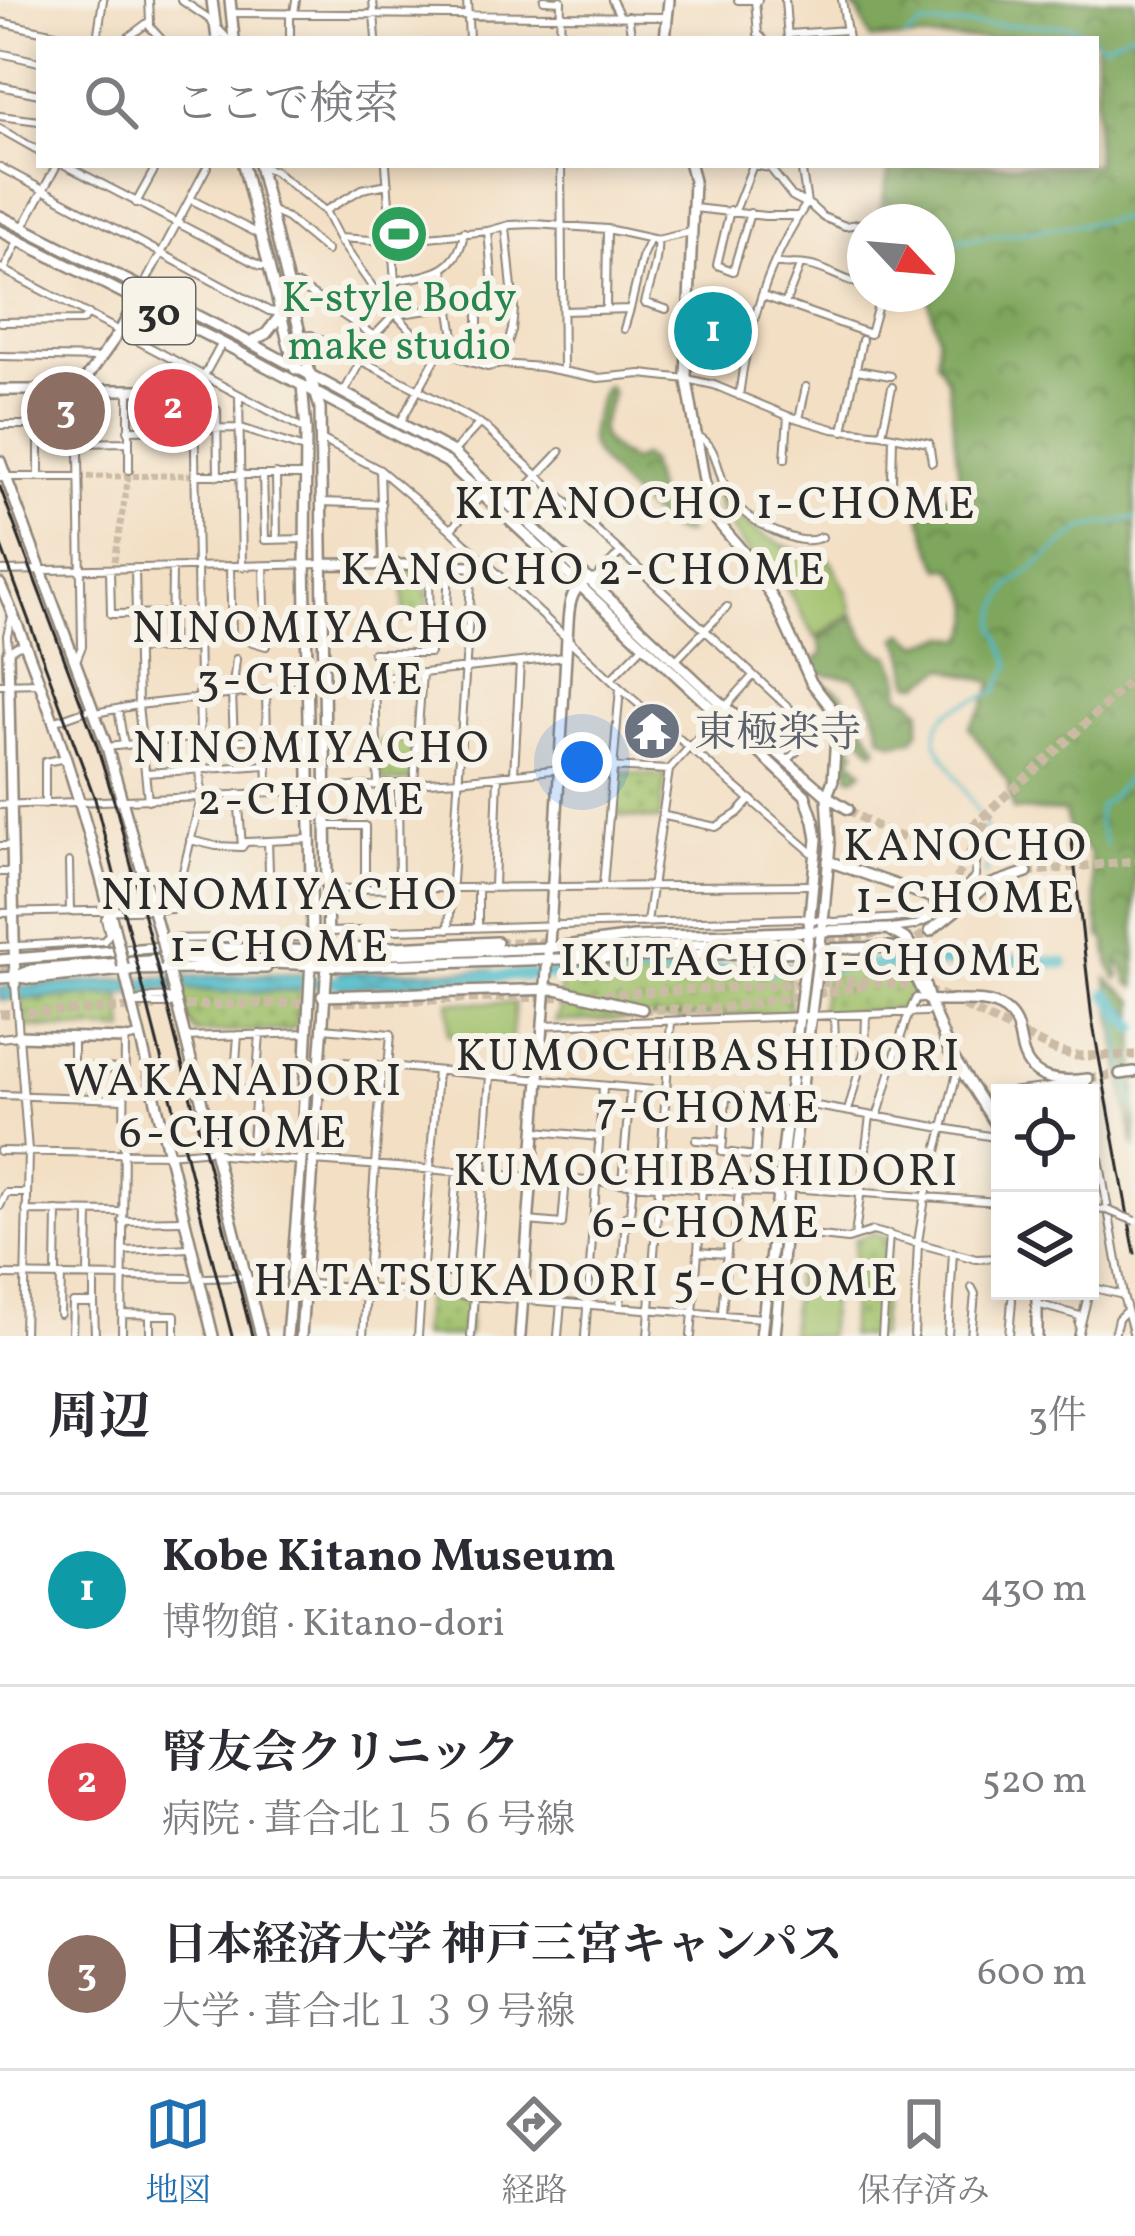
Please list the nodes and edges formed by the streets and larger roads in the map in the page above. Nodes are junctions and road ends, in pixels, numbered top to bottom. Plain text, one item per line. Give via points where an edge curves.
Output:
1 (103, 0) edge
2 (149, 0) edge
3 (181, 0) edge
4 (212, 0) edge
5 (230, 0) edge
6 (296, 0) edge
7 (336, 0) edge
8 (373, 0) edge
9 (467, 0) edge
10 (544, 0) edge
11 (561, 0) edge
12 (612, 0) edge
13 (669, 0) edge
14 (738, 0) edge
15 (784, 0) edge
16 (842, 0) edge
17 (756, 1) edge
18 (231, 13) junction
19 (292, 13) junction
20 (336, 14) junction
21 (374, 14) junction
22 (468, 15) junction
23 (561, 16) junction
24 (624, 16) junction
25 (666, 17) junction
26 (150, 21) junction
27 (0, 22) edge
28 (216, 34) edge
29 (847, 35) edge
30 (64, 36) edge
31 (97, 36) edge
32 (130, 36) edge
33 (158, 36) edge
34 (231, 36) edge
35 (290, 36) edge
36 (376, 36) edge
37 (469, 36) edge
38 (560, 36) edge
39 (631, 36) edge
40 (665, 36) edge
41 (760, 36) edge
42 (789, 36) edge
43 (0, 53) edge
44 (36, 61) edge
45 (0, 86) edge
46 (36, 93) edge
47 (0, 116) edge
48 (36, 122) edge
49 (0, 129) edge
50 (36, 149) edge
51 (0, 166) edge
52 (59, 168) edge
53 (67, 168) edge
54 (155, 168) edge
55 (206, 168) edge
56 (244, 168) edge
57 (261, 168) edge
58 (266, 168) edge
59 (386, 168) edge
60 (561, 168) edge
61 (691, 168) edge
62 (752, 168) edge
63 (770, 168) edge
64 (801, 168) edge
65 (388, 184) junction
66 (43, 190) junction
67 (190, 199) junction
68 (136, 202) junction
69 (807, 203) junction
70 (693, 208) junction
71 (733, 210) junction
72 (272, 211) junction
73 (325, 211) junction
74 (750, 213) junction
75 (0, 216) edge
76 (798, 216) junction
77 (177, 224) junction
78 (561, 225) junction
79 (506, 226) junction
80 (847, 226) edge
81 (22, 227) junction
82 (607, 229) junction
83 (0, 231) edge
84 (488, 231) junction
85 (464, 232) junction
86 (691, 232) junction
87 (259, 233) junction
88 (339, 238) junction
89 (19, 240) junction
90 (654, 240) junction
91 (392, 241) junction
92 (327, 251) dead end
93 (161, 253) junction
94 (775, 263) junction
95 (268, 266) junction
96 (800, 266) junction
97 (2, 269) edge
98 (442, 269) junction
99 (394, 281) junction
100 (847, 281) edge
101 (286, 285) junction
102 (140, 294) junction
103 (763, 296) junction
104 (634, 298) junction
105 (645, 303) junction
106 (785, 304) junction
107 (449, 307) junction
108 (630, 309) junction
109 (666, 309) dead end
110 (607, 310) junction
111 (562, 311) junction
112 (280, 312) junction
113 (874, 312) edge
114 (89, 314) junction
115 (394, 315) junction
116 (0, 322) edge
117 (624, 329) dead end
118 (120, 331) junction
119 (865, 335) junction
120 (299, 336) junction
121 (374, 336) junction
122 (425, 339) junction
123 (249, 342) junction
124 (222, 343) junction
125 (0, 356) edge
126 (458, 356) junction
127 (100, 358) junction
128 (361, 361) junction
129 (467, 361) junction
130 (500, 364) junction
131 (294, 366) junction
132 (563, 370) junction
133 (857, 370) junction
134 (203, 376) junction
135 (891, 376) dead end
136 (686, 379) junction
137 (307, 381) junction
138 (806, 387) dead end
139 (892, 387) dead end
140 (38, 389) junction
141 (129, 389) junction
142 (417, 389) junction
143 (0, 390) edge
144 (78, 390) junction
145 (196, 390) junction
146 (317, 394) junction
147 (343, 394) junction
148 (239, 396) junction
149 (740, 396) junction
150 (194, 410) junction
151 (788, 416) junction
152 (800, 419) junction
153 (400, 423) junction
154 (480, 423) junction
155 (78, 424) junction
156 (0, 425) edge
157 (38, 425) junction
158 (217, 428) junction
159 (241, 428) junction
160 (194, 429) junction
161 (128, 430) junction
162 (307, 430) junction
163 (844, 431) junction
164 (881, 434) junction
165 (695, 435) junction
166 (893, 436) junction
167 (320, 438) junction
168 (128, 442) junction
169 (78, 443) junction
170 (307, 449) junction
171 (453, 452) junction
172 (560, 452) dead end
173 (785, 459) dead end
174 (0, 461) edge
175 (932, 462) dead end
176 (129, 470) tunnel mouth
177 (380, 470) junction
178 (240, 474) junction
179 (263, 474) junction
180 (277, 474) junction
181 (195, 475) junction
182 (307, 475) junction
183 (539, 475) junction
184 (218, 476) junction
185 (3, 477) edge
186 (39, 477) junction
187 (79, 477) junction
188 (892, 480) dead end
189 (482, 495) junction
190 (322, 502) junction
191 (382, 504) junction
192 (509, 506) junction
193 (450, 529) junction
194 (822, 537) dead end
195 (277, 539) junction
196 (305, 539) junction
197 (620, 553) junction
198 (484, 559) junction
199 (323, 564) junction
200 (383, 565) junction
201 (306, 566) junction
202 (429, 566) junction
203 (449, 566) junction
204 (472, 566) junction
205 (197, 567) junction
206 (230, 567) junction
207 (242, 567) junction
208 (264, 567) junction
209 (172, 568) junction
210 (135, 569) junction
211 (39, 570) junction
212 (110, 570) junction
213 (80, 571) junction
214 (0, 572) edge
215 (582, 583) junction
216 (0, 584) edge
217 (727, 607) dead end
218 (13, 614) junction
219 (172, 614) junction
220 (198, 614) junction
221 (136, 615) junction
222 (430, 630) junction
223 (446, 630) junction
224 (468, 630) junction
225 (704, 631) junction
226 (567, 638) junction
227 (25, 645) junction
228 (643, 646) junction
229 (198, 648) junction
230 (136, 649) junction
231 (172, 649) junction
232 (8, 652) junction
233 (374, 652) dead end
234 (565, 657) junction
235 (236, 659) dead end
236 (674, 661) junction
237 (520, 662) junction
238 (75, 663) junction
239 (466, 669) junction
240 (422, 673) junction
241 (752, 676) junction
242 (375, 679) junction
243 (611, 679) junction
244 (40, 683) junction
245 (5, 684) edge
246 (323, 684) junction
247 (308, 687) junction
248 (620, 688) junction
249 (266, 691) junction
250 (232, 694) junction
251 (199, 699) junction
252 (137, 705) junction
253 (118, 709) junction
254 (94, 710) junction
255 (720, 711) junction
256 (792, 711) junction
257 (835, 713) junction
258 (53, 722) junction
259 (815, 732) junction
260 (267, 739) junction
261 (199, 740) junction
262 (234, 740) junction
263 (766, 742) junction
264 (141, 743) junction
265 (124, 745) junction
266 (689, 745) junction
267 (107, 747) junction
268 (65, 758) junction
269 (787, 760) junction
270 (268, 765) junction
271 (615, 767) junction
272 (200, 770) junction
273 (559, 770) junction
274 (669, 770) junction
275 (145, 773) junction
276 (514, 774) junction
277 (498, 776) junction
278 (458, 780) junction
279 (414, 783) junction
280 (398, 784) junction
281 (378, 785) junction
282 (324, 789) junction
283 (311, 790) junction
284 (268, 792) junction
285 (238, 794) junction
286 (805, 796) junction
287 (827, 796) junction
288 (201, 797) junction
289 (752, 799) junction
290 (148, 800) junction
291 (124, 801) junction
292 (80, 802) junction
293 (45, 804) junction
294 (6, 805) edge
295 (848, 809) tunnel mouth
296 (663, 815) junction
297 (325, 826) junction
298 (996, 833) dead end
299 (312, 839) junction
300 (190, 840) junction
301 (268, 841) junction
302 (6, 846) edge
303 (242, 847) junction
304 (815, 855) junction
305 (828, 861) junction
306 (69, 862) dead end
307 (269, 871) dead end
308 (6, 872) edge
309 (1027, 872) tunnel mouth
310 (552, 886) junction
311 (603, 886) junction
312 (653, 886) junction
313 (812, 886) junction
314 (478, 887) junction
315 (494, 887) junction
316 (452, 888) junction
317 (365, 889) junction
318 (399, 889) junction
319 (326, 890) junction
320 (951, 900) junction
321 (109, 910) junction
322 (152, 910) junction
323 (14, 912) junction
324 (70, 912) junction
325 (0, 913) edge
326 (935, 916) junction
327 (808, 920) junction
328 (647, 922) junction
329 (550, 925) junction
330 (823, 926) junction
331 (478, 928) junction
332 (449, 929) junction
333 (888, 929) junction
334 (930, 931) tunnel mouth
335 (327, 932) junction
336 (808, 932) junction
337 (312, 937) junction
338 (161, 939) junction
339 (774, 942) tunnel mouth
340 (497, 943) tunnel mouth
341 (0, 947) edge
342 (312, 951) junction
343 (328, 952) junction
344 (15, 953) junction
345 (813, 954) junction
346 (913, 955) junction
347 (548, 956) junction
348 (0, 960) edge
349 (289, 965) junction
350 (312, 969) junction
351 (327, 969) junction
352 (168, 970) junction
353 (124, 971) junction
354 (0, 977) edge
355 (15, 980) junction
356 (546, 986) junction
357 (326, 992) junction
358 (310, 993) junction
359 (174, 995) junction
360 (131, 1000) junction
361 (642, 1009) tunnel mouth
362 (930, 1010) junction
363 (909, 1012) junction
364 (866, 1015) junction
365 (834, 1016) junction
366 (804, 1017) junction
367 (671, 1022) junction
368 (542, 1025) junction
369 (323, 1028) junction
370 (308, 1033) junction
371 (260, 1034) junction
372 (238, 1035) junction
373 (17, 1036) junction
374 (73, 1036) junction
375 (139, 1036) junction
376 (184, 1037) junction
377 (0, 1038) edge
378 (125, 1039) junction
379 (865, 1041) junction
380 (321, 1060) junction
381 (385, 1067) junction
382 (123, 1069) junction
383 (958, 1069) junction
384 (437, 1071) junction
385 (490, 1076) junction
386 (1088, 1078) tunnel mouth
387 (538, 1080) junction
388 (603, 1088) junction
389 (630, 1089) junction
390 (256, 1091) junction
391 (667, 1092) junction
392 (991, 1094) edge
393 (0, 1095) edge
394 (23, 1096) junction
395 (976, 1096) junction
396 (726, 1097) junction
397 (123, 1099) junction
398 (759, 1100) junction
399 (793, 1103) junction
400 (848, 1111) junction
401 (873, 1116) junction
402 (991, 1120) edge
403 (944, 1129) junction
404 (534, 1131) junction
405 (991, 1134) edge
406 (599, 1137) junction
407 (696, 1140) dead end
408 (723, 1142) junction
409 (0, 1150) edge
410 (28, 1150) junction
411 (213, 1150) junction
412 (123, 1151) junction
413 (167, 1154) junction
414 (756, 1156) junction
415 (250, 1157) junction
416 (307, 1161) junction
417 (375, 1165) junction
418 (430, 1169) junction
419 (1099, 1170) edge
420 (457, 1171) junction
421 (484, 1173) junction
422 (531, 1177) junction
423 (566, 1179) junction
424 (595, 1181) junction
425 (622, 1183) junction
426 (632, 1184) junction
427 (659, 1186) junction
428 (789, 1188) junction
429 (702, 1190) junction
430 (3, 1192) edge
431 (739, 1192) junction
432 (753, 1192) junction
433 (26, 1193) junction
434 (777, 1193) junction
435 (859, 1194) junction
436 (925, 1198) junction
437 (991, 1202) edge
438 (0, 1206) edge
439 (1099, 1210) edge
440 (1107, 1210) junction
441 (26, 1211) junction
442 (57, 1211) junction
443 (89, 1212) junction
444 (122, 1216) junction
445 (184, 1220) junction
446 (528, 1221) junction
447 (1135, 1221) edge
448 (784, 1232) junction
449 (889, 1234) junction
450 (855, 1237) junction
451 (918, 1242) junction
452 (190, 1247) junction
453 (122, 1251) junction
454 (698, 1252) junction
455 (953, 1252) junction
456 (726, 1254) junction
457 (991, 1258) edge
458 (423, 1270) junction
459 (0, 1275) edge
460 (25, 1275) junction
461 (58, 1276) junction
462 (91, 1276) junction
463 (123, 1276) junction
464 (238, 1277) dead end
465 (189, 1278) dead end
466 (206, 1278) dead end
467 (253, 1280) dead end
468 (282, 1282) dead end
469 (312, 1284) dead end
470 (366, 1288) junction
471 (972, 1288) dead end
472 (1099, 1290) edge
473 (421, 1292) junction
474 (1123, 1295) junction
475 (473, 1296) junction
476 (523, 1300) junction
477 (1012, 1300) edge
478 (1037, 1300) edge
479 (1087, 1300) edge
480 (60, 1303) junction
481 (561, 1303) junction
482 (73, 1304) junction
483 (94, 1304) junction
484 (586, 1304) junction
485 (1037, 1304) junction
486 (620, 1306) junction
487 (650, 1309) junction
488 (1126, 1310) junction
489 (693, 1312) junction
490 (60, 1314) dead end
491 (122, 1314) junction
492 (722, 1314) junction
493 (150, 1315) junction
494 (763, 1318) junction
495 (1081, 1324) junction
496 (286, 1335) edge
497 (24, 1336) edge
498 (72, 1336) edge
499 (95, 1336) edge
500 (122, 1336) edge
501 (150, 1336) edge
502 (175, 1336) edge
503 (213, 1336) edge
504 (261, 1336) edge
505 (301, 1336) edge
506 (363, 1336) edge
507 (418, 1336) edge
508 (471, 1336) edge
509 (520, 1336) edge
510 (558, 1336) edge
511 (585, 1336) edge
512 (648, 1336) edge
513 (691, 1336) edge
514 (761, 1336) edge
515 (775, 1336) edge
516 (882, 1336) edge
517 (914, 1336) edge
518 (948, 1336) edge
519 (971, 1336) edge
520 (1009, 1336) edge
521 (1037, 1336) edge
522 (1078, 1336) edge
523 (1114, 1336) edge
524 (1134, 1336) edge

1 - 31 street
2 - 26 street
3 - 28 street
4 - 28 street
5 - 18 street
6 - 19 street
7 - 20 street
8 - 21 street
9 - 22 street
10 - 11 street
11 - 23 street
12 - 24 street
13 - 25 street
14 - 17 street
15 - 42 street
16 - 29 street
17 - 41 street
18 - 19 street
18 - 34 street
19 - 20 street
19 - 35 street
20 - 21 street
21 - 22 street
21 - 36 street
22 - 23 street
22 - 37 street
23 - 24 street
23 - 38 street
24 - 25 street
24 - 39 street
25 - 40 street
26 - 32 street
26 - 33 street
27 - 30 street
43 - 44 street
45 - 46 street
47 - 48 street
49 - 50 street
51 - 66 street
52 - 66 street
53 - 68 street
54 - 68 street
55 - 67 street
56 - 87 street
57 - 72 street
58 - 73 street
59 - 65 street
60 - 78 street
61 - 70 street
62 - 71 street
63 - 69 street
64 - 69 street
65 - 73 street
65 - 91 street
66 - 81 street
66 - 93 street
67 - 77 street
67 - 87 street
68 - 77 street
69 - 76 street
69 - 80 street
70 - 71 street
70 - 86 street
71 - 74 street
71 - 74 street via 717,265 733,271
72 - 92 street
72 - 101 street
73 - 88 street
74 - 76 street
75 - 81 street, 30
76 - 94 street
77 - 93 street
77 - 95 street
78 - 79 street
78 - 82 street
78 - 111 street
79 - 84 street
79 - 130 street via 514,308
81 - 102 street, 30
82 - 90 street
82 - 110 street
83 - 89 street, 30
84 - 85 street
84 - 129 street via 494,298 478,301
85 - 91 street
85 - 98 street via 460,254
86 - 90 street
86 - 136 street
87 - 95 street
88 - 91 street
88 - 115 street
89 - 97 street
89 - 102 street, 30
90 - 104 street
90 - 105 street via 658,256
91 - 99 street
93 - 102 street
93 - 112 street
94 - 96 street
94 - 103 street
95 - 112 street
96 - 100 street
96 - 106 street
97 - 114 street
98 - 99 street
98 - 107 street
99 - 115 street
101 - 120 street
101 - 121 street
102 - 118 street
102 - 123 street, 30
102 - 124 street, 30
103 - 106 street
103 - 149 street
104 - 105 street
104 - 108 street
105 - 109 street
106 - 119 street
107 - 115 street
107 - 126 street
108 - 110 street
108 - 117 street
110 - 111 street
111 - 132 street
112 - 123 street via 266,334
112 - 131 street
113 - 119 street
114 - 116 street via 82,321
114 - 118 street
115 - 121 street
115 - 122 street
118 - 127 street
118 - 134 street
119 - 133 street
120 - 128 street
120 - 137 street
121 - 128 street
122 - 126 street
122 - 142 street via 436,358
123 - 131 street, 30
124 - 134 street
124 - 137 street, 30
125 - 127 street
126 - 129 street
127 - 144 street
128 - 142 street
128 - 147 street
129 - 130 street
130 - 132 street
131 - 137 street, 30
132 - 136 street
133 - 135 street
133 - 163 street
134 - 145 street
134 - 148 street
136 - 149 street
136 - 165 street
137 - 146 street
137 - 147 street, 30
137 - 162 street
138 - 152 street
139 - 164 street
140 - 143 street
140 - 144 street
140 - 157 street
141 - 144 street
141 - 145 street
141 - 161 street
142 - 153 street
142 - 154 street
144 - 155 street
145 - 150 street
146 - 167 street
146 - 189 street, 30 via 447,462
147 - 153 street, 30
148 - 159 street
148 - 162 street
149 - 151 street
150 - 158 street via 217,410
150 - 160 street
151 - 152 street
151 - 173 street
152 - 163 street
153 - 171 street, 30
154 - 171 street
154 - 183 street
155 - 157 street
155 - 169 street
156 - 157 street
157 - 186 street
158 - 159 street
158 - 160 street
158 - 184 street
159 - 170 street
159 - 178 street
160 - 161 street
160 - 181 street
161 - 168 street
162 - 170 street
163 - 164 street
164 - 166 street
165 - 194 street via 710,443 726,491 750,518 797,540
165 - 257 street via 716,520 775,602 811,682
166 - 175 street via 928,443
166 - 188 street
167 - 177 street
167 - 190 street
168 - 169 street
168 - 176 street
169 - 187 street
170 - 182 street
171 - 192 street, 30
172 - 183 street
174 - 185 street
177 - 191 street
177 - 193 street
178 - 179 street
178 - 184 street
178 - 207 street
179 - 180 street
179 - 195 street via 265,539
180 - 182 street
180 - 195 street
181 - 184 street
181 - 205 street
182 - 196 street
183 - 192 street
183 - 197 street
185 - 186 street
185 - 211 street
186 - 187 street
187 - 213 street
189 - 193 street
189 - 215 street, 30
190 - 191 street
190 - 199 street
191 - 200 street
192 - 215 street, 30
193 - 198 street
195 - 196 street
196 - 201 street
197 - 215 street
197 - 225 street
198 - 204 street
198 - 226 street
199 - 200 street
199 - 201 street
199 - 246 street
200 - 202 street
201 - 208 street
201 - 247 street
202 - 203 street
202 - 222 street
203 - 204 street
203 - 223 street
204 - 224 street
205 - 206 street
205 - 209 street
205 - 220 street
206 - 207 street
206 - 208 street via 232,635 266,646
207 - 208 street
209 - 210 street
209 - 219 street
210 - 212 street
210 - 221 street
211 - 213 street
211 - 214 street
211 - 238 street
212 - 213 street
212 - 221 street via 111,614
213 - 238 street via 82,646
215 - 226 street via 571,598
215 - 228 street, 30
215 - 236 street, 30
216 - 218 street
217 - 225 street
218 - 227 street
218 - 232 street
219 - 220 street
219 - 221 street
219 - 231 street
220 - 229 street
221 - 230 street
222 - 223 street
222 - 233 street via 430,652
223 - 224 street
224 - 239 street
225 - 236 street
225 - 241 street
226 - 234 street
226 - 243 street
227 - 232 street
227 - 244 street
228 - 243 street
228 - 255 street, 30
229 - 231 street
229 - 251 street
230 - 231 street
230 - 252 street
232 - 245 street
234 - 237 street
234 - 273 street
235 - 250 street
236 - 255 street, 30
237 - 239 street
237 - 276 street
238 - 254 street
239 - 240 street
239 - 278 street
240 - 242 street
240 - 279 street
241 - 255 street
241 - 256 street
242 - 246 street
242 - 281 street
243 - 248 street
244 - 245 street
244 - 258 street
245 - 294 street
246 - 247 street
246 - 282 street
247 - 249 street
247 - 283 street
248 - 266 street
248 - 271 street
249 - 250 street
249 - 260 street
250 - 251 street
250 - 262 street
251 - 252 street
251 - 261 street
252 - 253 street
252 - 264 street
253 - 254 street
253 - 265 street
254 - 258 street
254 - 267 street
255 - 263 street, 30
255 - 266 street
255 - 286 street, 30
256 - 259 street
256 - 263 street
257 - 259 street
257 - 287 street
258 - 268 street
259 - 269 street
260 - 262 street
260 - 270 street
261 - 262 street
261 - 264 street
261 - 272 street
263 - 269 street, 30
264 - 265 street
264 - 275 street
265 - 267 street
266 - 274 street
266 - 289 street
267 - 291 street
268 - 292 street
268 - 293 street via 45,762
269 - 287 street, 30
270 - 272 street
270 - 284 street
271 - 273 street
271 - 274 street
271 - 311 street
272 - 275 street
272 - 288 street
273 - 276 street
273 - 310 street
274 - 296 street
275 - 290 street
276 - 277 street
277 - 278 street
277 - 315 street
278 - 279 street
278 - 316 street
279 - 280 street
280 - 281 street
280 - 318 street
281 - 282 street
282 - 283 street
282 - 297 street
283 - 284 street
283 - 299 street
284 - 285 street
285 - 288 street
285 - 303 street
286 - 287 street
286 - 304 street
287 - 295 street
287 - 305 street
288 - 290 street
288 - 300 street
289 - 296 street via 716,827
289 - 304 street
290 - 291 street
291 - 292 street
291 - 322 street
292 - 293 street
292 - 321 street
293 - 294 street
294 - 302 street
296 - 312 street
297 - 317 street via 365,826
297 - 319 street
298 - 320 street via 977,849 975,877
299 - 301 street
299 - 337 street
300 - 303 street
300 - 322 street via 174,909
301 - 303 street
301 - 307 street
302 - 308 street
304 - 313 street
305 - 320 street
305 - 330 street
306 - 324 street
308 - 323 street
309 - 334 street via 986,886
310 - 311 street
310 - 315 street
310 - 329 street
311 - 312 street
312 - 313 street
312 - 328 street
313 - 327 street
314 - 315 street
314 - 316 street
314 - 331 street
316 - 318 street
316 - 332 street
317 - 318 street
317 - 319 street
319 - 335 street
320 - 326 street
321 - 322 street
321 - 324 street
321 - 344 street via 104,941
321 - 353 street, bridge
322 - 338 street
323 - 324 street
323 - 325 street
323 - 344 street
326 - 330 street
326 - 333 street
327 - 328 street
327 - 330 street
327 - 336 street
328 - 329 street
329 - 331 street
329 - 347 street
330 - 333 street
330 - 336 street
330 - 345 street
331 - 332 street
332 - 335 street
333 - 346 street via 907,940
335 - 343 street
336 - 345 street
336 - 347 street via 634,937
337 - 338 street
337 - 342 street
338 - 352 street, bridge
339 - 347 street
340 - 343 street
341 - 344 street
342 - 343 street
342 - 344 street
342 - 350 street
343 - 347 street
343 - 351 street
344 - 348 street
344 - 355 street
345 - 346 street via 891,947
345 - 347 street
345 - 366 street
346 - 362 street
347 - 351 street
347 - 356 street
349 - 350 street
349 - 352 street
349 - 355 street via 152,960 31,970
350 - 351 street
350 - 358 street
351 - 357 street
352 - 353 street
352 - 359 street
353 - 355 street
353 - 360 street
354 - 355 street
355 - 373 street
356 - 357 street
356 - 361 street
356 - 368 street
357 - 358 street
357 - 369 street
358 - 370 street
359 - 360 street via 170,1004
359 - 376 street
360 - 375 street
362 - 363 street
362 - 363 street via 916,998
362 - 383 street
362 - 386 street via 991,1003 1010,1014 1037,1074 1055,1082
363 - 364 street
363 - 401 street
364 - 365 street
364 - 379 street
365 - 366 street
365 - 379 street via 835,1040
366 - 367 street
366 - 399 street
367 - 368 street
367 - 391 street
368 - 387 street
369 - 380 street
369 - 381 street via 391,1034
370 - 371 street
370 - 416 street
371 - 372 street
371 - 390 street
372 - 376 street
372 - 390 street via 234,1089
373 - 374 street
373 - 377 street
373 - 394 street
374 - 378 street
374 - 382 street via 73,1067
375 - 378 street
375 - 413 street
376 - 411 street
378 - 382 street
379 - 400 street
380 - 381 street
380 - 416 street
381 - 384 street
381 - 417 street
382 - 397 street
383 - 395 street
383 - 403 street
384 - 385 street
384 - 418 street
385 - 387 street
385 - 421 street
387 - 388 street
387 - 404 street
388 - 389 street
388 - 406 street
389 - 391 street
389 - 425 street
390 - 415 street
391 - 396 street
391 - 427 street
392 - 395 street
393 - 394 street
394 - 397 street
394 - 410 street
395 - 402 street
396 - 398 street
396 - 408 street
397 - 412 street
398 - 399 street
398 - 414 street
399 - 400 street
399 - 428 street
399 - 434 street
400 - 401 street
401 - 403 street
401 - 435 street
403 - 405 street
403 - 436 street
404 - 406 street
404 - 422 street
406 - 424 street
407 - 408 street
408 - 414 street via 722,1152
409 - 410 street
410 - 412 street
410 - 433 street
411 - 413 street
411 - 415 street
411 - 504 street
412 - 413 street
412 - 444 street
413 - 445 street
414 - 432 street
415 - 416 street
416 - 417 street
416 - 496 street
416 - 505 street
417 - 418 street
417 - 470 street
418 - 420 street
418 - 458 street
419 - 440 street
420 - 421 street
420 - 458 street via 449,1273
421 - 422 street
421 - 475 street
422 - 423 street
422 - 446 street
423 - 424 street
423 - 446 street via 562,1224
424 - 425 street
424 - 484 street
425 - 426 street
426 - 427 street
426 - 486 street
427 - 429 street
427 - 487 street
428 - 434 street
428 - 435 street
428 - 448 street
429 - 431 street
429 - 454 street
430 - 433 street
430 - 438 street
431 - 432 street
431 - 456 street
432 - 434 street
433 - 441 street
434 - 494 street
435 - 436 street
435 - 450 street
436 - 437 street
436 - 451 street
439 - 440 street
440 - 447 street, bridge
440 - 474 street
441 - 442 street
441 - 460 street
442 - 443 street
442 - 461 street
443 - 444 street
443 - 462 street
444 - 445 street
444 - 453 street
445 - 452 street
446 - 476 street
448 - 450 street
448 - 515 street
449 - 450 street
449 - 451 street
449 - 516 street
451 - 455 street
451 - 517 street
452 - 453 street
452 - 503 street
453 - 463 street
454 - 456 street
454 - 489 street
455 - 457 street
455 - 518 street
456 - 492 street
458 - 473 street
459 - 460 street
460 - 461 street
460 - 497 street
461 - 462 street
461 - 480 street
462 - 463 street
462 - 483 street
463 - 465 street
463 - 491 street
464 - 466 street
467 - 468 street
469 - 470 street
470 - 473 street
470 - 506 street
471 - 519 street
472 - 474 street
473 - 475 street
473 - 507 street
474 - 488 street
475 - 476 street
475 - 508 street
476 - 481 street
476 - 509 street
477 - 520 street
478 - 485 street
479 - 495 street
480 - 482 street
480 - 490 street
481 - 484 street
481 - 510 street
482 - 483 street
482 - 498 street
483 - 499 street
484 - 486 street
484 - 511 street
485 - 495 street via 1080,1316
485 - 521 street
486 - 487 street
487 - 489 street
487 - 512 street
488 - 523 street
488 - 524 street
489 - 492 street
489 - 513 street
491 - 493 street
491 - 500 street
492 - 494 street
493 - 501 street
493 - 502 street via 175,1315
494 - 514 street
495 - 522 street

